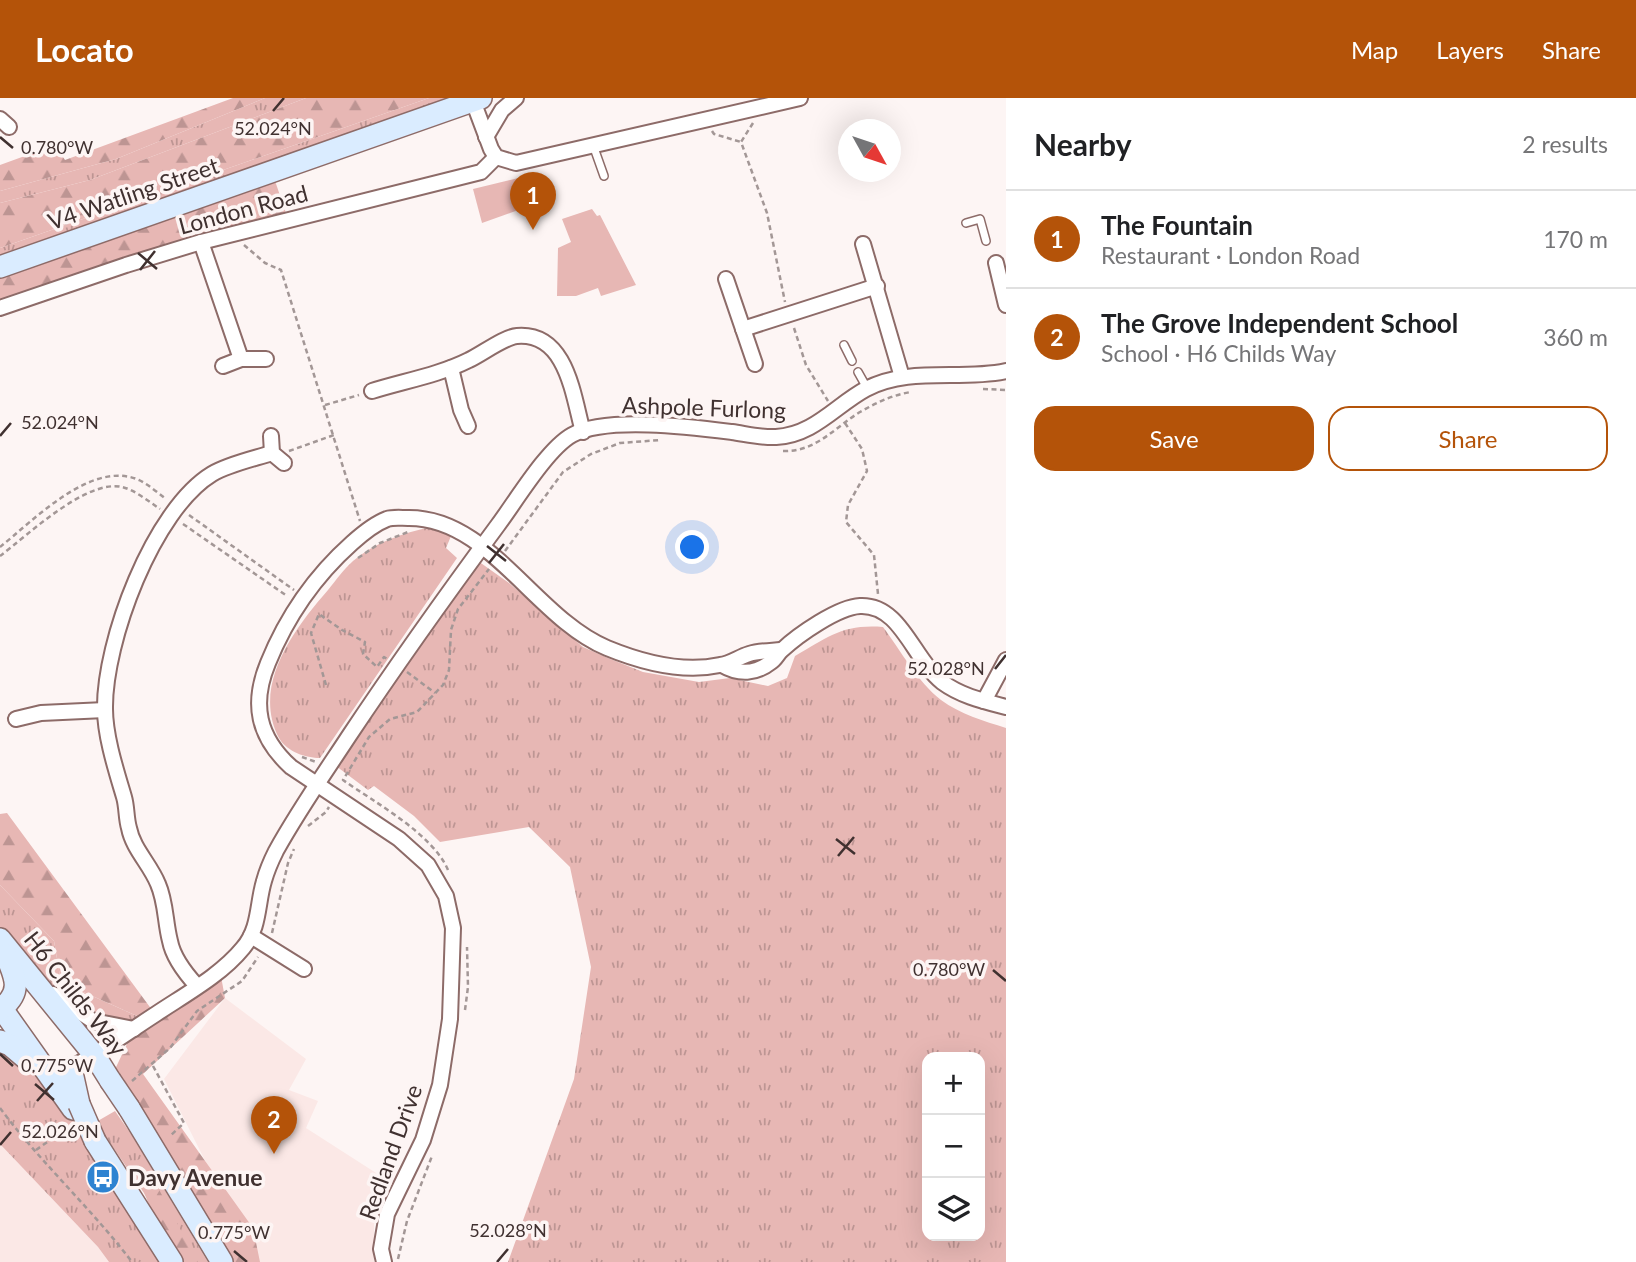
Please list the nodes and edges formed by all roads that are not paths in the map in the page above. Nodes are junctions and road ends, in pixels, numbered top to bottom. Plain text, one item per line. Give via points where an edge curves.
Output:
1 (516, 98) edge
2 (800, 98) edge
3 (477, 99) edge
4 (486, 137) junction
5 (593, 144) junction
6 (496, 157) junction
7 (604, 176) dead end
8 (966, 223) dead end
9 (986, 241) dead end
10 (201, 242) junction
11 (863, 244) dead end
12 (993, 259) dead end
13 (0, 267) edge
14 (726, 279) dead end
15 (877, 286) junction
16 (1006, 305) edge
17 (0, 308) edge
18 (743, 329) junction
19 (844, 345) dead end
20 (241, 359) junction
21 (267, 359) dead end
22 (852, 362) dead end
23 (755, 364) dead end
24 (223, 366) dead end
25 (451, 368) junction
26 (1006, 371) edge
27 (858, 372) dead end
28 (902, 377) junction
29 (867, 388) junction
30 (372, 391) road end
31 (468, 426) dead end
32 (583, 432) junction
33 (271, 436) dead end
34 (481, 548) junction
35 (1006, 660) edge
36 (984, 701) junction
37 (1006, 707) edge
38 (104, 710) junction
39 (16, 719) dead end
40 (317, 784) junction
41 (251, 936) junction
42 (0, 939) edge
43 (303, 970) dead end
44 (32, 979) junction
45 (197, 986) junction
46 (1, 1008) edge
47 (134, 1029) junction
48 (0, 1041) edge
49 (94, 1056) junction
50 (71, 1068) junction
51 (50, 1078) junction
52 (77, 1111) junction
53 (172, 1262) edge
54 (222, 1262) edge
55 (384, 1262) edge

1 - 4 street via 502,110
2 - 5 street
3 - 4 street
3 - 13 street, V4 Watling Street
4 - 6 street
5 - 6 street via 516,163
5 - 7 lane
6 - 10 street, London Road via 481,172
8 - 9 lane via 980,219
10 - 17 street, London Road
10 - 20 street
11 - 15 street
12 - 16 street
14 - 18 street
15 - 18 street
15 - 28 street
18 - 23 street
19 - 22 lane
20 - 21 street
20 - 24 street
25 - 30 street
25 - 31 street
25 - 32 street via 515,335 535,338 554,348 565,367
26 - 28 street, Ashpole Furlong
27 - 29 lane
28 - 29 street, Ashpole Furlong
29 - 32 street, Ashpole Furlong via 813,426 775,437 648,425 604,426
32 - 34 street, Ashpole Furlong via 572,435 546,460
33 - 38 street via 277,457 213,474 175,512 125,605 109,658
34 - 36 street via 557,615 605,647 666,665 722,665 735,672 755,671 834,612 849,607 879,608 941,681
34 - 40 street, Ashpole Furlong
34 - 40 street via 455,527 425,518 388,518 336,557 300,600 261,678 259,709 267,740 277,755
35 - 36 street
36 - 37 street
38 - 39 street
38 - 45 street via 129,829 158,881 170,943
40 - 41 street, Ashpole Furlong via 271,861
40 - 55 street, Redland Drive via 399,839 428,865 446,896 453,928 450,1019 440,1085 423,1140 387,1214 381,1249
41 - 43 street
41 - 45 street, Ashpole Furlong via 232,960
42 - 44 street, H6 Childs Way
42 - 46 street via 16,988 12,1000
44 - 47 street via 93,1021
44 - 49 street, H6 Childs Way
45 - 47 street, Ashpole Furlong
46 - 51 street
47 - 49 street, Ashpole Furlong
48 - 51 street
49 - 50 street, Ashpole Furlong
49 - 54 street, H6 Childs Way, bridge
50 - 51 street, Ashpole Furlong
50 - 52 street
51 - 52 street
52 - 53 street, bridge

